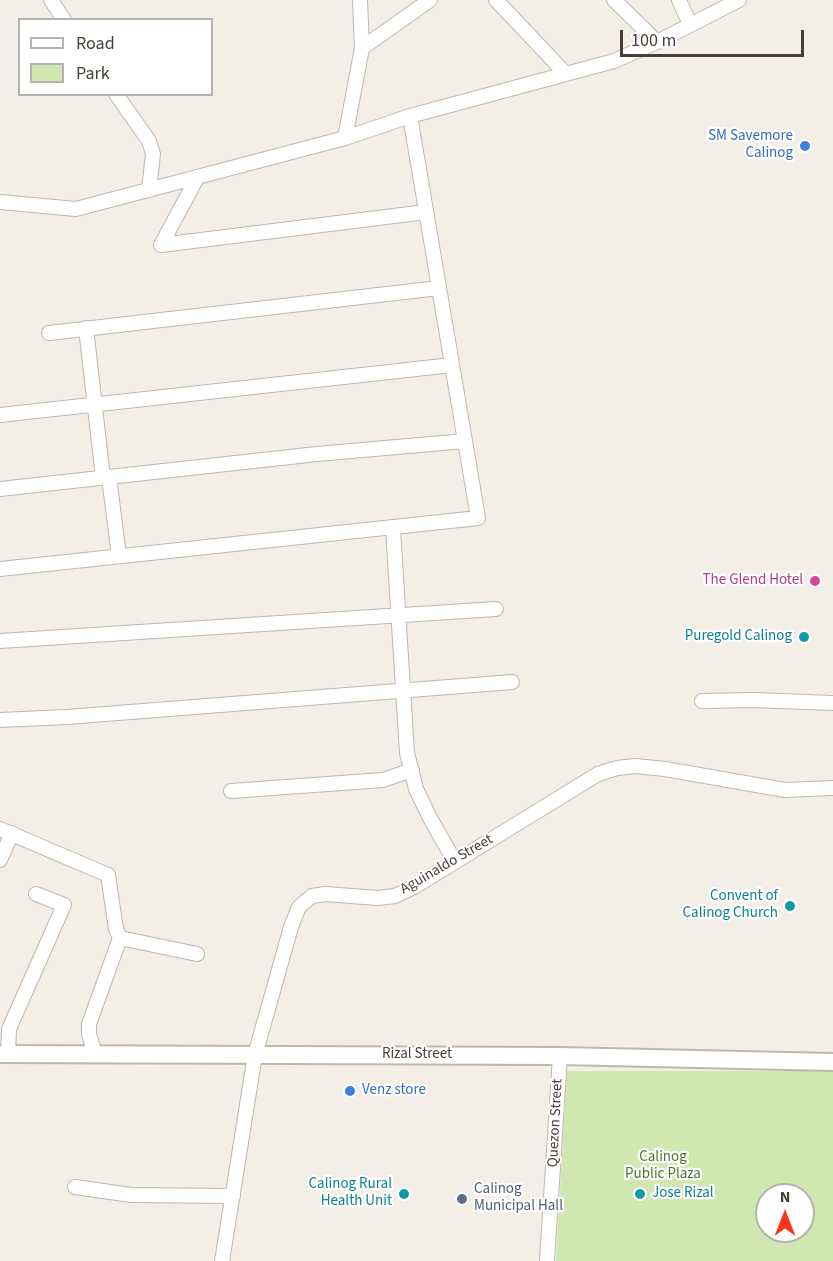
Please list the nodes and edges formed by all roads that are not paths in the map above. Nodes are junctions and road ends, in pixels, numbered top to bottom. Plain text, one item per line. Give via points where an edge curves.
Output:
1 (51, 0) edge
2 (360, 0) edge
3 (430, 0) edge
4 (496, 0) edge
5 (614, 0) edge
6 (679, 0) edge
7 (739, 0) edge
8 (63, 18) edge
9 (690, 24) junction
10 (657, 42) junction
11 (362, 48) junction
12 (566, 74) junction
13 (117, 96) edge
14 (410, 116) junction
15 (345, 138) junction
16 (197, 178) junction
17 (149, 190) junction
18 (0, 202) edge
19 (426, 212) junction
20 (439, 288) junction
21 (86, 328) junction
22 (49, 333) dead end
23 (452, 365) junction
24 (94, 404) junction
25 (0, 415) edge
26 (465, 441) junction
27 (106, 477) junction
28 (0, 489) edge
29 (393, 529) junction
30 (119, 556) junction
31 (0, 568) edge
32 (496, 609) dead end
33 (397, 616) junction
34 (0, 641) edge
35 (512, 682) dead end
36 (403, 691) junction
37 (702, 701) dead end
38 (833, 703) edge
39 (0, 720) edge
40 (412, 770) junction
41 (833, 788) edge
42 (231, 791) dead end
43 (6, 831) edge
44 (0, 860) edge
45 (455, 862) junction
46 (36, 894) dead end
47 (120, 938) junction
48 (196, 954) dead end
49 (4, 1054) edge
50 (95, 1055) junction
51 (255, 1055) junction
52 (560, 1056) junction
53 (833, 1062) edge
54 (75, 1187) dead end
55 (233, 1196) junction
56 (222, 1261) edge
57 (547, 1261) edge

1 - 8 street
2 - 11 street
3 - 11 street
4 - 12 street
5 - 10 street
6 - 9 street
7 - 9 street
9 - 10 street
10 - 12 street via 614,61
11 - 15 street
12 - 14 street
13 - 17 street via 149,141 153,154
14 - 15 street
14 - 19 street
15 - 16 street
16 - 17 street
16 - 19 street via 161,245
17 - 18 street via 76,209
19 - 20 street
20 - 21 street
20 - 23 street
21 - 22 street
21 - 24 street
23 - 24 street
23 - 26 street
24 - 25 street
24 - 27 street
26 - 27 street
26 - 29 street via 478,518
27 - 28 street
27 - 30 street
29 - 30 street
29 - 33 street
30 - 31 street
32 - 33 street
33 - 34 street
33 - 36 street
35 - 36 street
36 - 39 street
36 - 40 street via 407,753
37 - 38 street
40 - 42 street via 383,780
40 - 45 street via 429,818
41 - 45 street, Aguinaldo Street via 785,790 665,768 617,768 598,774
43 - 44 street
43 - 47 street via 108,875
45 - 51 street, Aguinaldo Street via 395,896 325,894 312,896 299,908
46 - 49 street via 64,904 9,1029
47 - 48 street
47 - 50 street via 89,1024
49 - 50 street, Rizal Street
50 - 51 street, Rizal Street
51 - 52 street, Rizal Street
51 - 55 street, Aguinaldo Street
52 - 53 street, Rizal Street
52 - 57 street, Quezon Street
54 - 55 street via 131,1196
55 - 56 street, Aguinaldo Street

